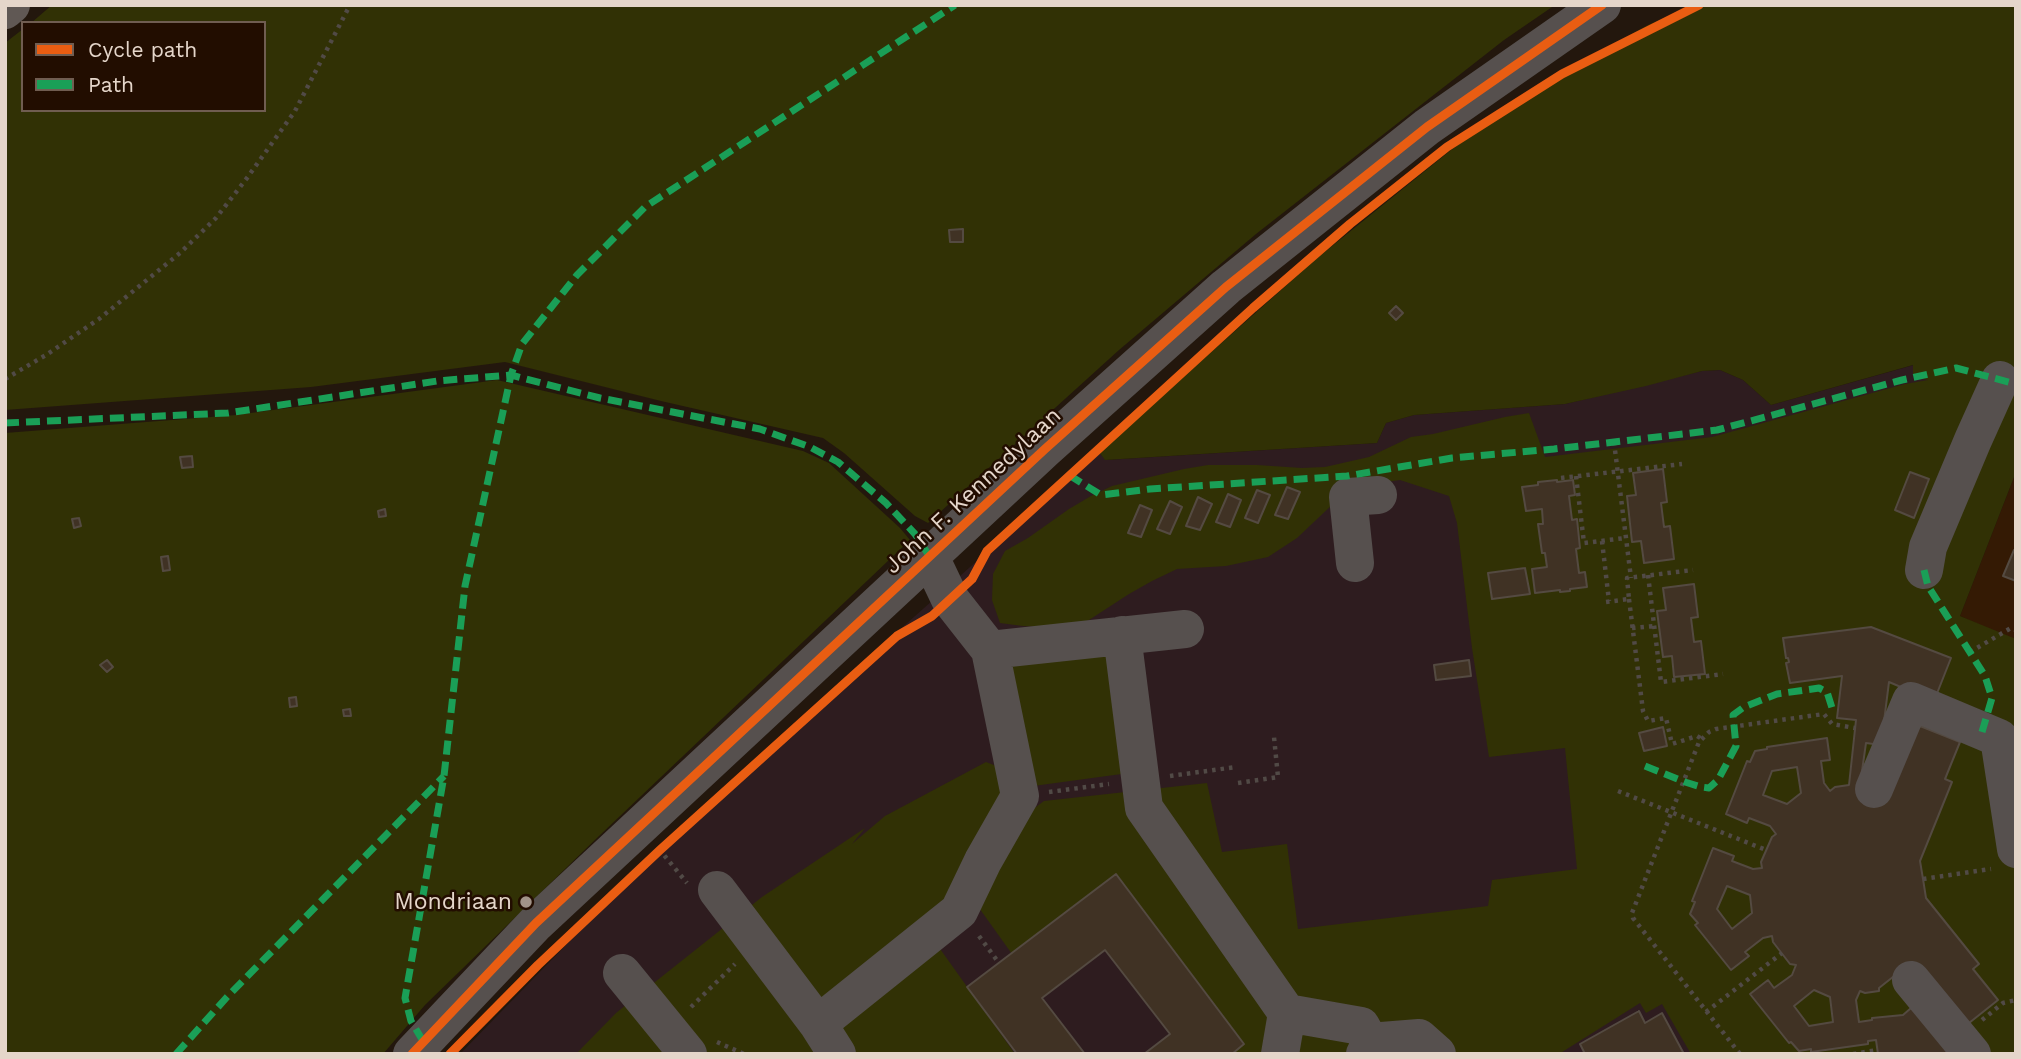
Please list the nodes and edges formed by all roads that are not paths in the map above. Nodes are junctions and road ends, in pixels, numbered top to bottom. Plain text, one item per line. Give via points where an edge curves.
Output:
1 (11, 5) edge
2 (1602, 5) edge
3 (5, 10) edge
4 (2000, 380) dead end
5 (1378, 495) dead end
6 (930, 557) junction
7 (1355, 563) dead end
8 (1924, 570) dead end
9 (1185, 629) dead end
10 (1122, 635) junction
11 (990, 650) junction
12 (1874, 789) dead end
13 (2009, 858) edge
14 (706, 891) road end
15 (622, 973) dead end
16 (1911, 980) dead end
17 (1287, 1013) junction
18 (828, 1039) edge
19 (678, 1041) edge
20 (1367, 1048) edge
21 (412, 1054) edge
22 (1280, 1054) edge
23 (1437, 1054) edge
24 (1972, 1054) edge

1 - 3 highway
2 - 6 street, John F. Kennedylaan via 1427,127 1226,287
4 - 8 street via 1928,547
5 - 7 street via 1348,497
6 - 11 street via 950,599
6 - 21 street, John F. Kennedylaan via 655,845 536,923
9 - 10 street
10 - 11 street
10 - 17 street via 1144,808
11 - 18 street via 1020,796 959,911
12 - 13 street via 1911,701 1999,738
14 - 18 street via 757,943
15 - 19 street
16 - 24 street
17 - 20 street via 1361,1026
17 - 22 street
20 - 23 street via 1419,1038

